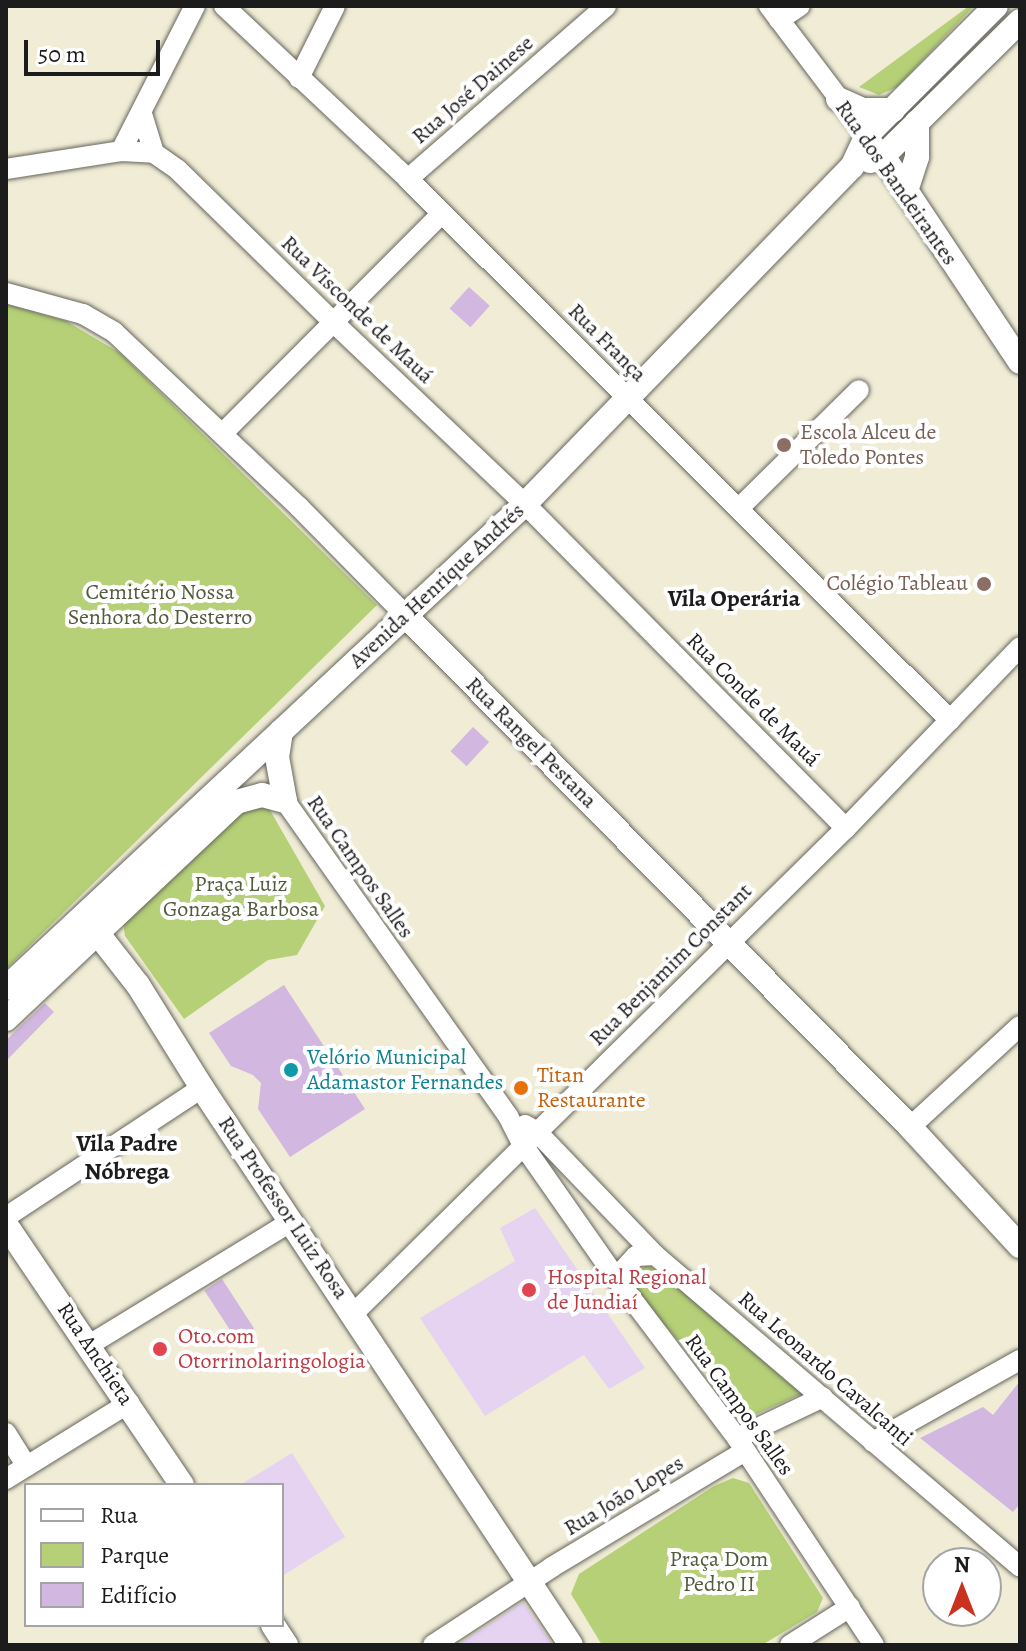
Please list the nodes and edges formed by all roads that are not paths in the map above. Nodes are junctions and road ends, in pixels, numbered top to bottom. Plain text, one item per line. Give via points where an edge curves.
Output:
1 (195, 6) edge
2 (224, 6) edge
3 (335, 6) edge
4 (606, 6) edge
5 (800, 6) edge
6 (996, 6) edge
7 (774, 13) edge
8 (1020, 21) edge
9 (299, 78) junction
10 (838, 99) junction
11 (898, 105) junction
12 (142, 114) junction
13 (920, 119) junction
14 (867, 135) junction
15 (121, 151) junction
16 (154, 153) junction
17 (883, 156) junction
18 (852, 167) junction
19 (6, 169) edge
20 (408, 179) junction
21 (906, 191) junction
22 (442, 213) junction
23 (6, 293) edge
24 (333, 322) junction
25 (1020, 362) edge
26 (859, 390) dead end
27 (628, 397) junction
28 (222, 434) junction
29 (525, 504) junction
30 (739, 508) junction
31 (405, 615) junction
32 (1020, 647) edge
33 (950, 720) junction
34 (281, 731) junction
35 (285, 801) junction
36 (846, 828) junction
37 (90, 923) junction
38 (727, 941) junction
39 (6, 988) edge
40 (6, 1019) edge
41 (1020, 1026) edge
42 (202, 1088) junction
43 (910, 1127) junction
44 (530, 1138) junction
45 (6, 1217) edge
46 (292, 1221) junction
47 (6, 1225) edge
48 (1020, 1246) edge
49 (655, 1255) junction
50 (616, 1278) junction
51 (354, 1313) junction
52 (89, 1345) junction
53 (1020, 1360) edge
54 (823, 1397) junction
55 (129, 1403) junction
56 (6, 1433) edge
57 (873, 1442) junction
58 (741, 1445) junction
59 (27, 1466) junction
60 (6, 1479) edge
61 (181, 1483) edge
62 (1020, 1567) edge
63 (529, 1584) junction
64 (850, 1607) junction
65 (274, 1627) edge
66 (286, 1645) edge
67 (433, 1645) edge
68 (571, 1645) edge
69 (790, 1645) edge
70 (874, 1645) edge

1 - 12 street
2 - 9 street, Rua França
3 - 9 street
4 - 20 street, Rua José Dainese
5 - 7 street
6 - 11 main road, Avenida Henrique Andrés
7 - 10 street, Rua dos Bandeirantes
8 - 13 main road
9 - 20 street, Rua França
10 - 11 main road via 863,110
10 - 14 street, Rua dos Bandeirantes
11 - 14 main road, Avenida Henrique Andrés
12 - 15 street
12 - 16 street
13 - 17 main road
13 - 21 main road via 917,157
14 - 17 street, Rua dos Bandeirantes
14 - 18 main road, Avenida Henrique Andrés
15 - 16 street
15 - 19 street
16 - 24 street, Rua Visconde de Mauá via 178,170
17 - 18 main road, Avenida Henrique Andrés
17 - 21 main road, Rua dos Bandeirantes
18 - 27 main road, Avenida Henrique Andrés
20 - 22 street, Rua França
21 - 25 main road, Rua dos Bandeirantes
22 - 24 street
22 - 27 street, Rua França
23 - 28 street, Rua Rangel Pestana via 83,314 114,332
24 - 28 street
24 - 29 street, Rua Visconde de Mauá
26 - 30 street
27 - 29 main road, Avenida Henrique Andrés
27 - 30 street, Rua França
28 - 31 street, Rua Rangel Pestana
29 - 31 main road, Avenida Henrique Andrés
29 - 36 street, Rua Conde de Mauá
30 - 33 street, Rua França
31 - 34 main road, Avenida Henrique Andrés
31 - 38 main road, Rua Rangel Pestana
32 - 33 street, Rua Benjamim Constant
33 - 36 street, Rua Benjamim Constant
34 - 35 main road via 277,757
34 - 37 main road, Avenida Henrique Andrés
35 - 37 main road, Avenida Henrique Andrés via 262,795 236,802
35 - 44 street, Rua Campos Salles via 508,1116
36 - 38 street, Rua Benjamim Constant
37 - 39 main road, Avenida Henrique Andrés
37 - 40 main road, Avenida Henrique Andrés
37 - 42 main road, Rua Professor Luiz Rosa via 138,985
38 - 43 main road, Rua Rangel Pestana
38 - 44 street, Rua Benjamim Constant
41 - 43 street
42 - 45 street
42 - 46 main road, Rua Professor Luiz Rosa
43 - 48 main road, Rua Rangel Pestana
44 - 49 street, Rua Leonardo Cavalcanti
44 - 50 street, Rua Campos Salles
44 - 51 street, Rua Benjamim Constant
46 - 51 main road, Rua Professor Luiz Rosa
46 - 52 street
47 - 52 main road, Rua Anchieta
49 - 50 street via 636,1256
49 - 54 street, Rua Leonardo Cavalcanti
50 - 58 street, Rua Campos Salles
51 - 63 main road, Rua Professor Luiz Rosa
52 - 55 main road, Rua Anchieta
53 - 57 street
54 - 57 street, Rua Leonardo Cavalcanti
54 - 58 street, Rua João Lopes
55 - 59 street
55 - 61 main road, Rua Anchieta
56 - 59 street
57 - 62 street, Rua Leonardo Cavalcanti
58 - 63 street, Rua João Lopes
58 - 64 street, Rua Campos Salles
59 - 60 street
63 - 67 street, Rua João Lopes
63 - 68 main road, Rua Professor Luiz Rosa
64 - 69 street
64 - 70 street, Rua Campos Salles
65 - 66 main road

